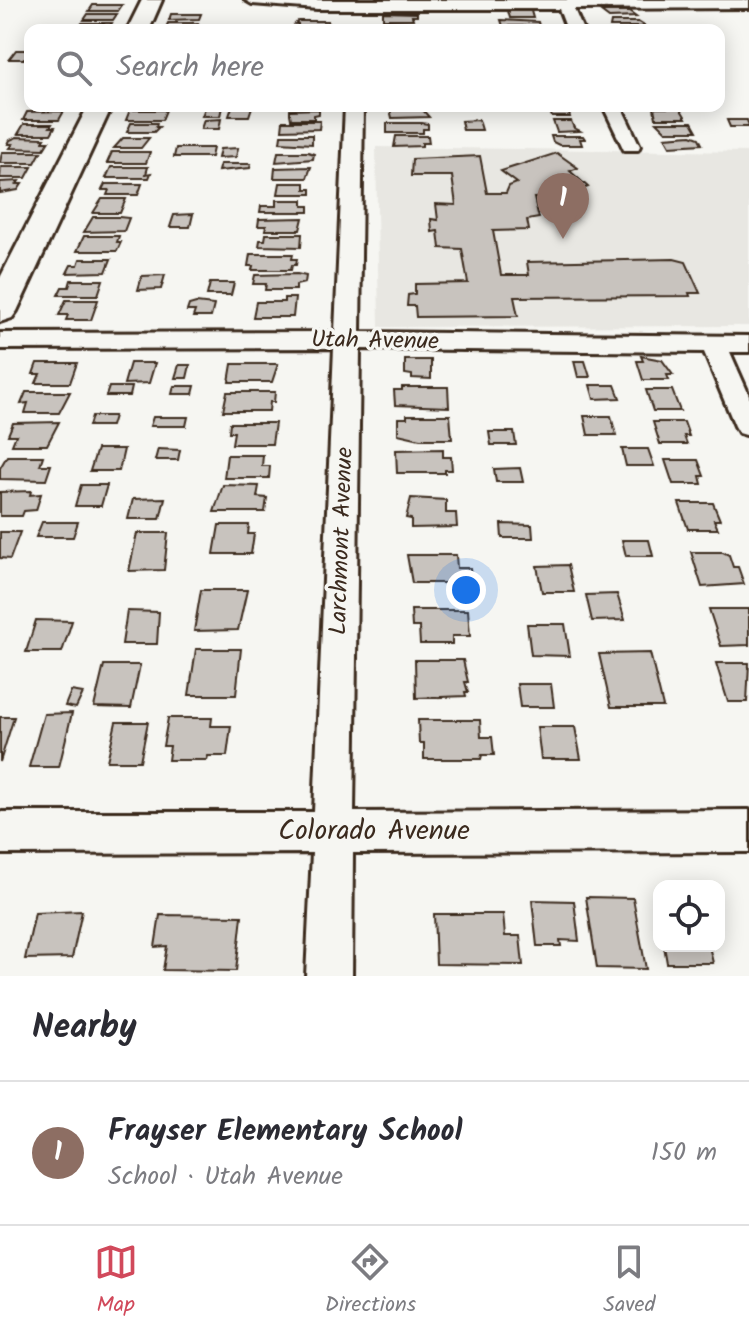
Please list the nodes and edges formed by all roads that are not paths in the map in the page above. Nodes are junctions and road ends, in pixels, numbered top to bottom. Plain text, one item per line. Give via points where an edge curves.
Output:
1 (152, 0) edge
2 (252, 0) edge
3 (563, 2) edge
4 (749, 4) edge
5 (356, 8) edge
6 (141, 24) edge
7 (572, 24) edge
8 (97, 112) edge
9 (354, 112) edge
10 (615, 112) edge
11 (631, 146) dead end
12 (0, 311) edge
13 (0, 341) edge
14 (348, 341) junction
15 (749, 344) edge
16 (714, 345) junction
17 (749, 426) edge
18 (333, 831) junction
19 (749, 831) edge
20 (0, 833) edge
21 (329, 976) edge

1 - 6 street
2 - 5 street
3 - 4 street
3 - 5 street
3 - 7 street
8 - 12 street
9 - 14 street, Larchmont Avenue
10 - 11 street
13 - 14 street, Utah Avenue
14 - 16 street, Utah Avenue
14 - 18 street, Larchmont Avenue
15 - 16 street, Utah Avenue
16 - 17 street
18 - 19 street, Colorado Avenue
18 - 20 street, Colorado Avenue
18 - 21 street, Larchmont Avenue

